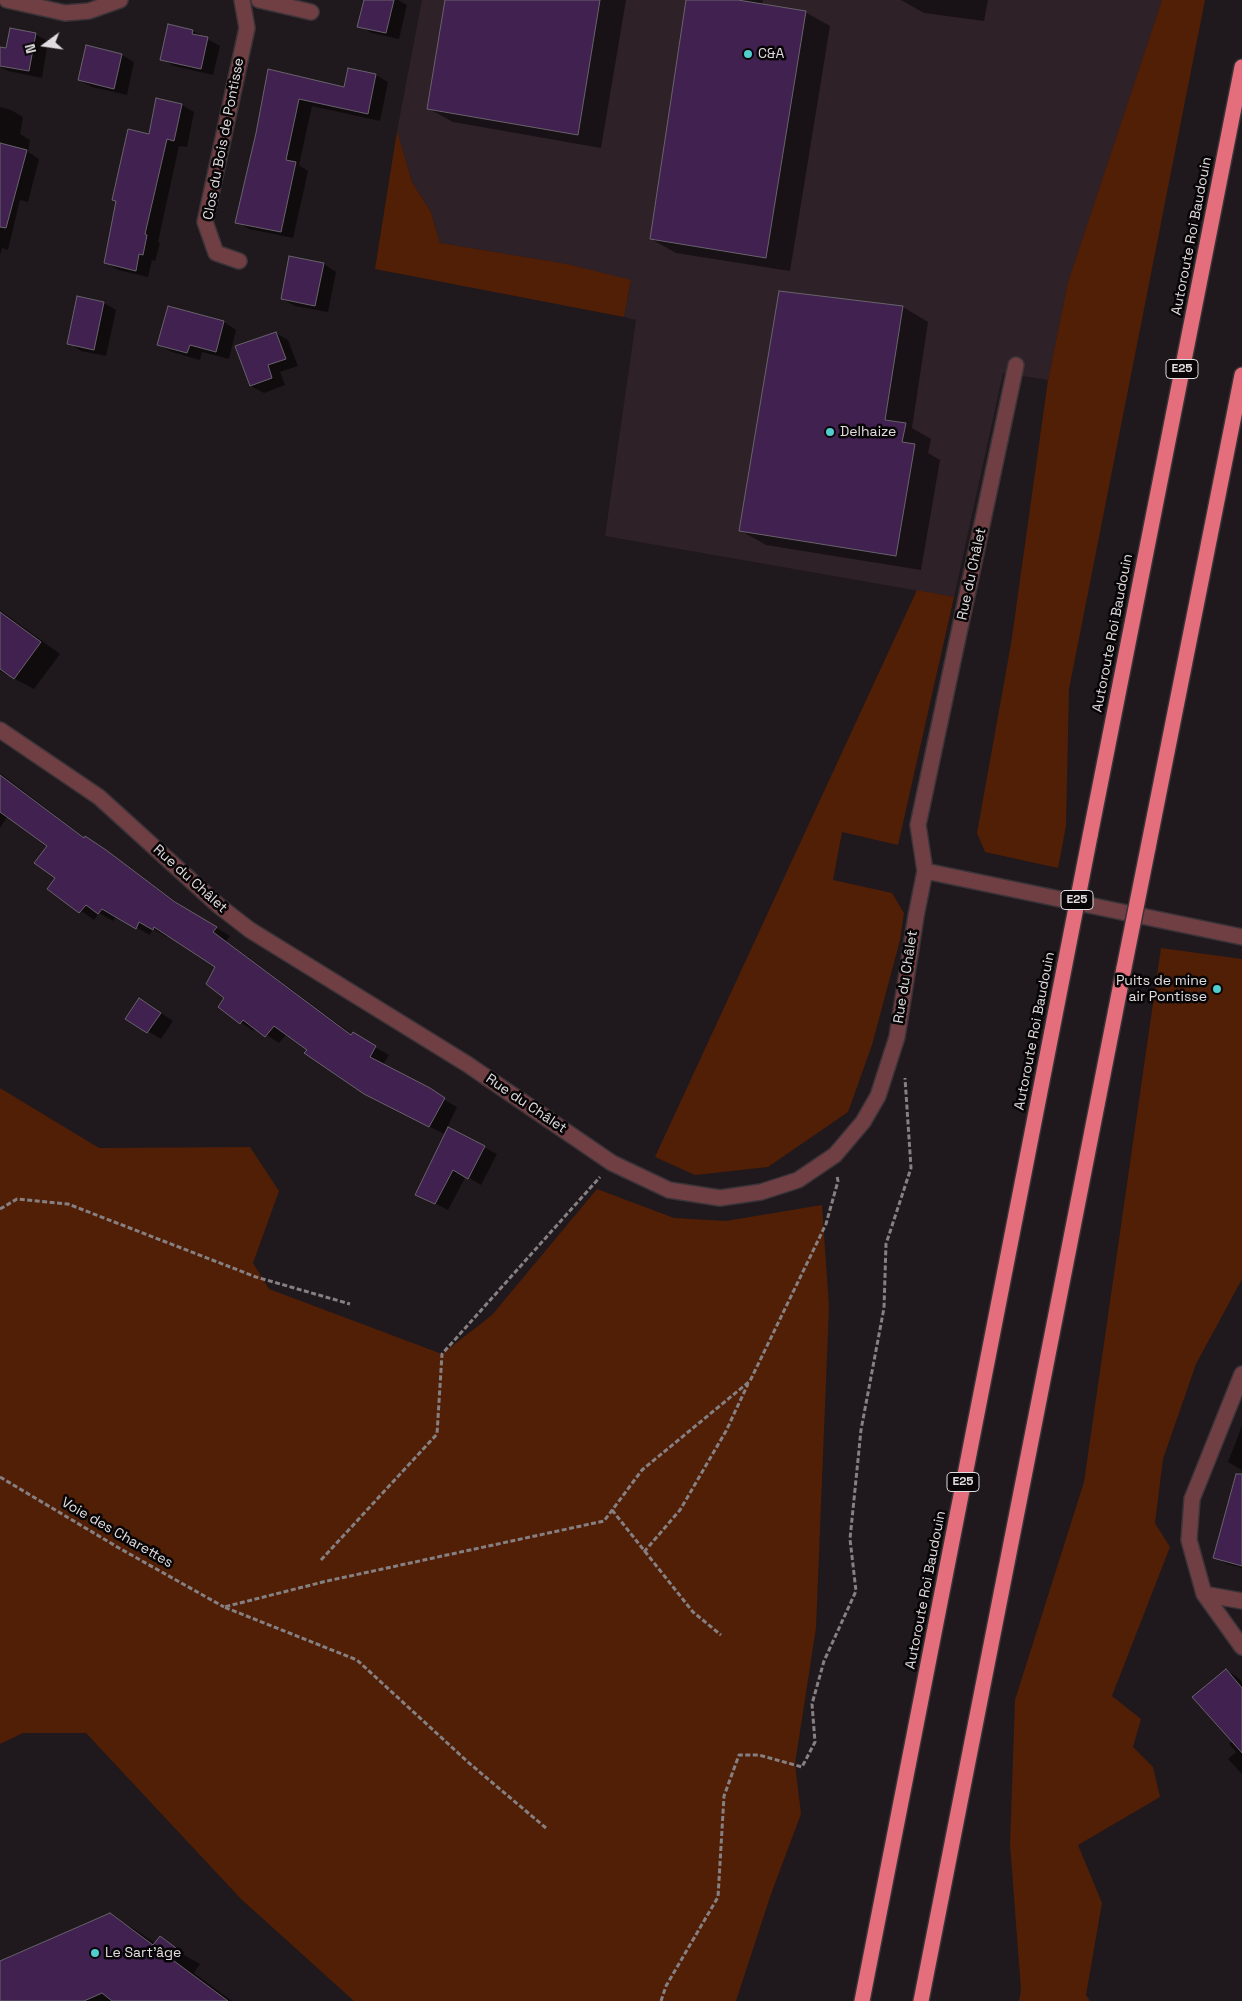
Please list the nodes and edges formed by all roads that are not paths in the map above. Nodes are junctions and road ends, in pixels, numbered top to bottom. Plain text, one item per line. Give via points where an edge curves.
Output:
1 (7, 0) edge
2 (120, 0) edge
3 (242, 0) edge
4 (259, 0) edge
5 (311, 12) dead end
6 (1242, 67) edge
7 (239, 261) dead end
8 (1016, 365) dead end
9 (1242, 375) edge
10 (0, 730) edge
11 (925, 872) junction
12 (1242, 937) edge
13 (1242, 1374) edge
14 (1204, 1594) junction
15 (1242, 1601) edge
16 (1242, 1647) edge
17 (862, 2001) edge
18 (921, 2001) edge

1 - 2 street via 65,13 89,11
3 - 7 street, Clos du Bois de Pontisse via 247,28 205,222 216,253
4 - 5 street
6 - 17 highway, Autoroute Roi Baudouin / E25, bridge
8 - 11 street, Rue du Châlet via 918,824
9 - 18 highway, bridge
10 - 11 street, Rue du Châlet via 99,797 250,930 467,1064 612,1163 669,1190 720,1198 762,1192 798,1180 835,1155 863,1122 878,1096 898,1037
11 - 12 street
13 - 14 street via 1192,1499 1189,1540
14 - 15 street
14 - 16 street

